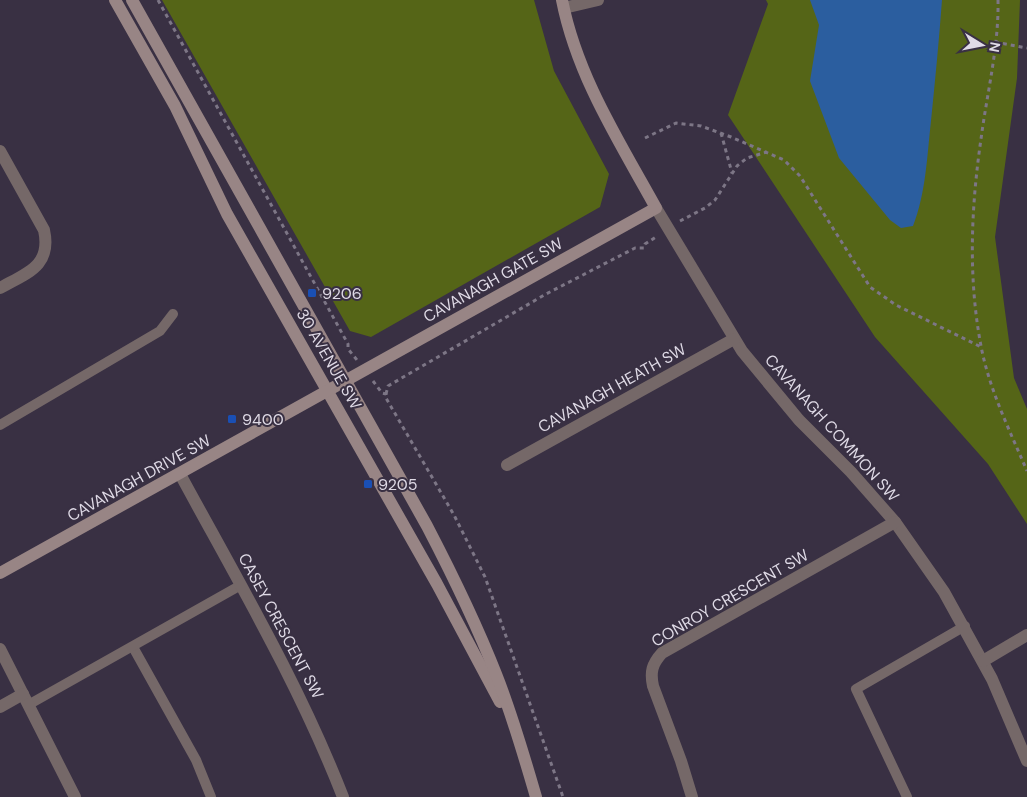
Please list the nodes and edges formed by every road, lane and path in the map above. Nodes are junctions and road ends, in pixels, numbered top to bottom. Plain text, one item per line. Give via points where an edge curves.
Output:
1 (115, 0) edge
2 (132, 0) edge
3 (158, 0) edge
4 (598, 0) edge
5 (998, 0) edge
6 (563, 4) edge
7 (995, 42) junction
8 (1027, 48) edge
9 (721, 133) junction
10 (645, 138) dead end
11 (0, 151) edge
12 (766, 152) junction
13 (732, 174) junction
14 (656, 208) junction
15 (684, 219) dead end
16 (645, 244) dead end
17 (0, 288) edge
18 (174, 314) dead end
19 (734, 339) junction
20 (981, 347) junction
21 (348, 349) dead end
22 (346, 381) junction
23 (328, 390) junction
24 (0, 425) edge
25 (507, 465) dead end
26 (1027, 471) edge
27 (180, 474) junction
28 (895, 522) junction
29 (0, 573) edge
30 (241, 585) junction
31 (965, 626) junction
32 (1027, 635) edge
33 (132, 646) junction
34 (0, 649) edge
35 (983, 661) junction
36 (26, 699) junction
37 (0, 707) edge
38 (517, 733) junction
39 (1027, 761) edge
40 (75, 797) edge
41 (211, 797) edge
42 (343, 797) edge
43 (536, 797) edge
44 (563, 797) edge
45 (692, 797) edge
46 (908, 797) edge

1 - 23 main road, 30 AVENUE SW via 175,106 227,214
2 - 22 main road, 30 AVENUE SW
3 - 21 path
4 - 6 street, CAVANAGH COMMON SW
5 - 7 path
6 - 14 main road, CAVANAGH COMMON SW via 589,86
7 - 8 path
7 - 20 path via 976,174 972,239
9 - 10 path via 676,123
9 - 12 path
9 - 13 path
11 - 17 street via 44,230 46,252 36,266
12 - 13 path via 747,158
12 - 20 path via 784,160 800,176 870,287 896,305
13 - 15 path via 715,200
14 - 19 street, CAVANAGH COMMON SW
14 - 22 main road, CAVANAGH GATE SW
16 - 44 path via 644,248 634,248 530,303 388,386 384,393 454,515 485,578
18 - 24 lane via 160,331
19 - 25 street, CAVANAGH HEATH SW
19 - 28 street, CAVANAGH COMMON SW via 799,420
20 - 26 path
22 - 23 main road, CAVANAGH DRIVE SW
22 - 38 main road, 30 AVENUE SW via 465,601
23 - 27 main road, CAVANAGH DRIVE SW
23 - 38 main road, 30 AVENUE SW
27 - 29 main road, CAVANAGH DRIVE SW
27 - 30 street, CASEY CRESCENT SW
28 - 31 street, CAVANAGH COMMON SW
28 - 45 street, CONROY CRESCENT SW via 662,653 655,661 651,675 653,686
30 - 33 lane
30 - 42 street, CASEY CRESCENT SW via 306,707
31 - 35 street, CAVANAGH COMMON SW
31 - 46 lane via 856,689
32 - 35 street
33 - 36 lane
33 - 41 lane via 196,760
34 - 36 street
35 - 39 street, CAVANAGH COMMON SW
36 - 37 street
36 - 40 street
38 - 43 main road, 30 AVENUE SW

